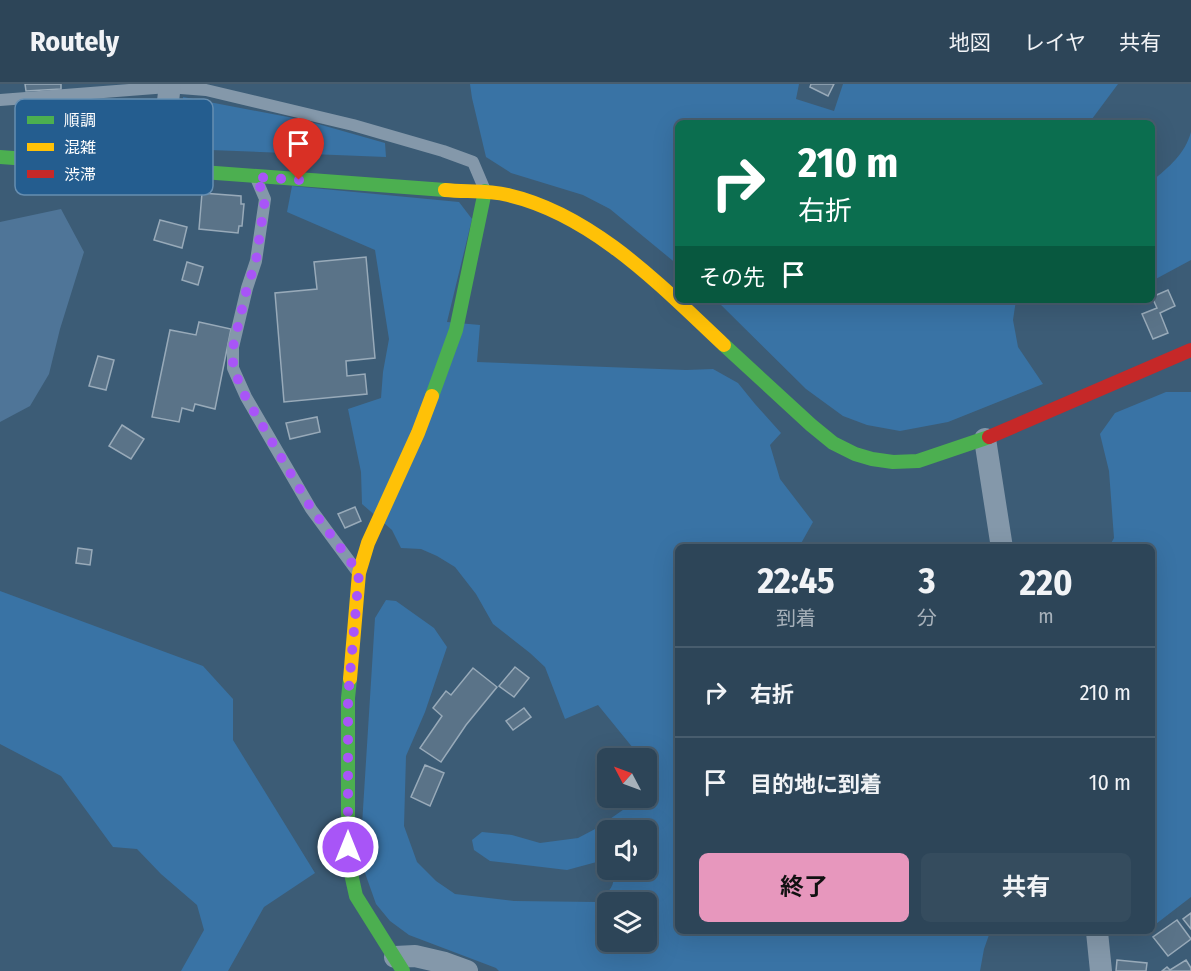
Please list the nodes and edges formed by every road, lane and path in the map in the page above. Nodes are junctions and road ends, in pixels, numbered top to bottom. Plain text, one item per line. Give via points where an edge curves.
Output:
1 (169, 86) edge
2 (0, 100) edge
3 (0, 157) edge
4 (15, 158) edge
5 (213, 174) edge
6 (256, 177) junction
7 (485, 191) junction
8 (675, 300) edge
9 (679, 303) edge
10 (1191, 350) edge
11 (985, 439) junction
12 (1001, 544) edge
13 (359, 573) junction
14 (1097, 934) edge
15 (399, 964) edge
16 (467, 971) edge
17 (1101, 971) edge

1 - 2 lane
1 - 7 lane via 206,90 443,151 474,162
3 - 4 street
5 - 6 street
6 - 7 street
6 - 13 lane via 265,199 256,261 233,347 233,368 246,398 311,508
7 - 8 street via 524,200 575,223 624,255
7 - 13 street via 456,330
9 - 11 street via 811,425 855,454 893,462 918,461
10 - 11 street
11 - 12 street
13 - 15 street via 348,698 351,878 356,896
14 - 17 street
15 - 16 street via 415,956

